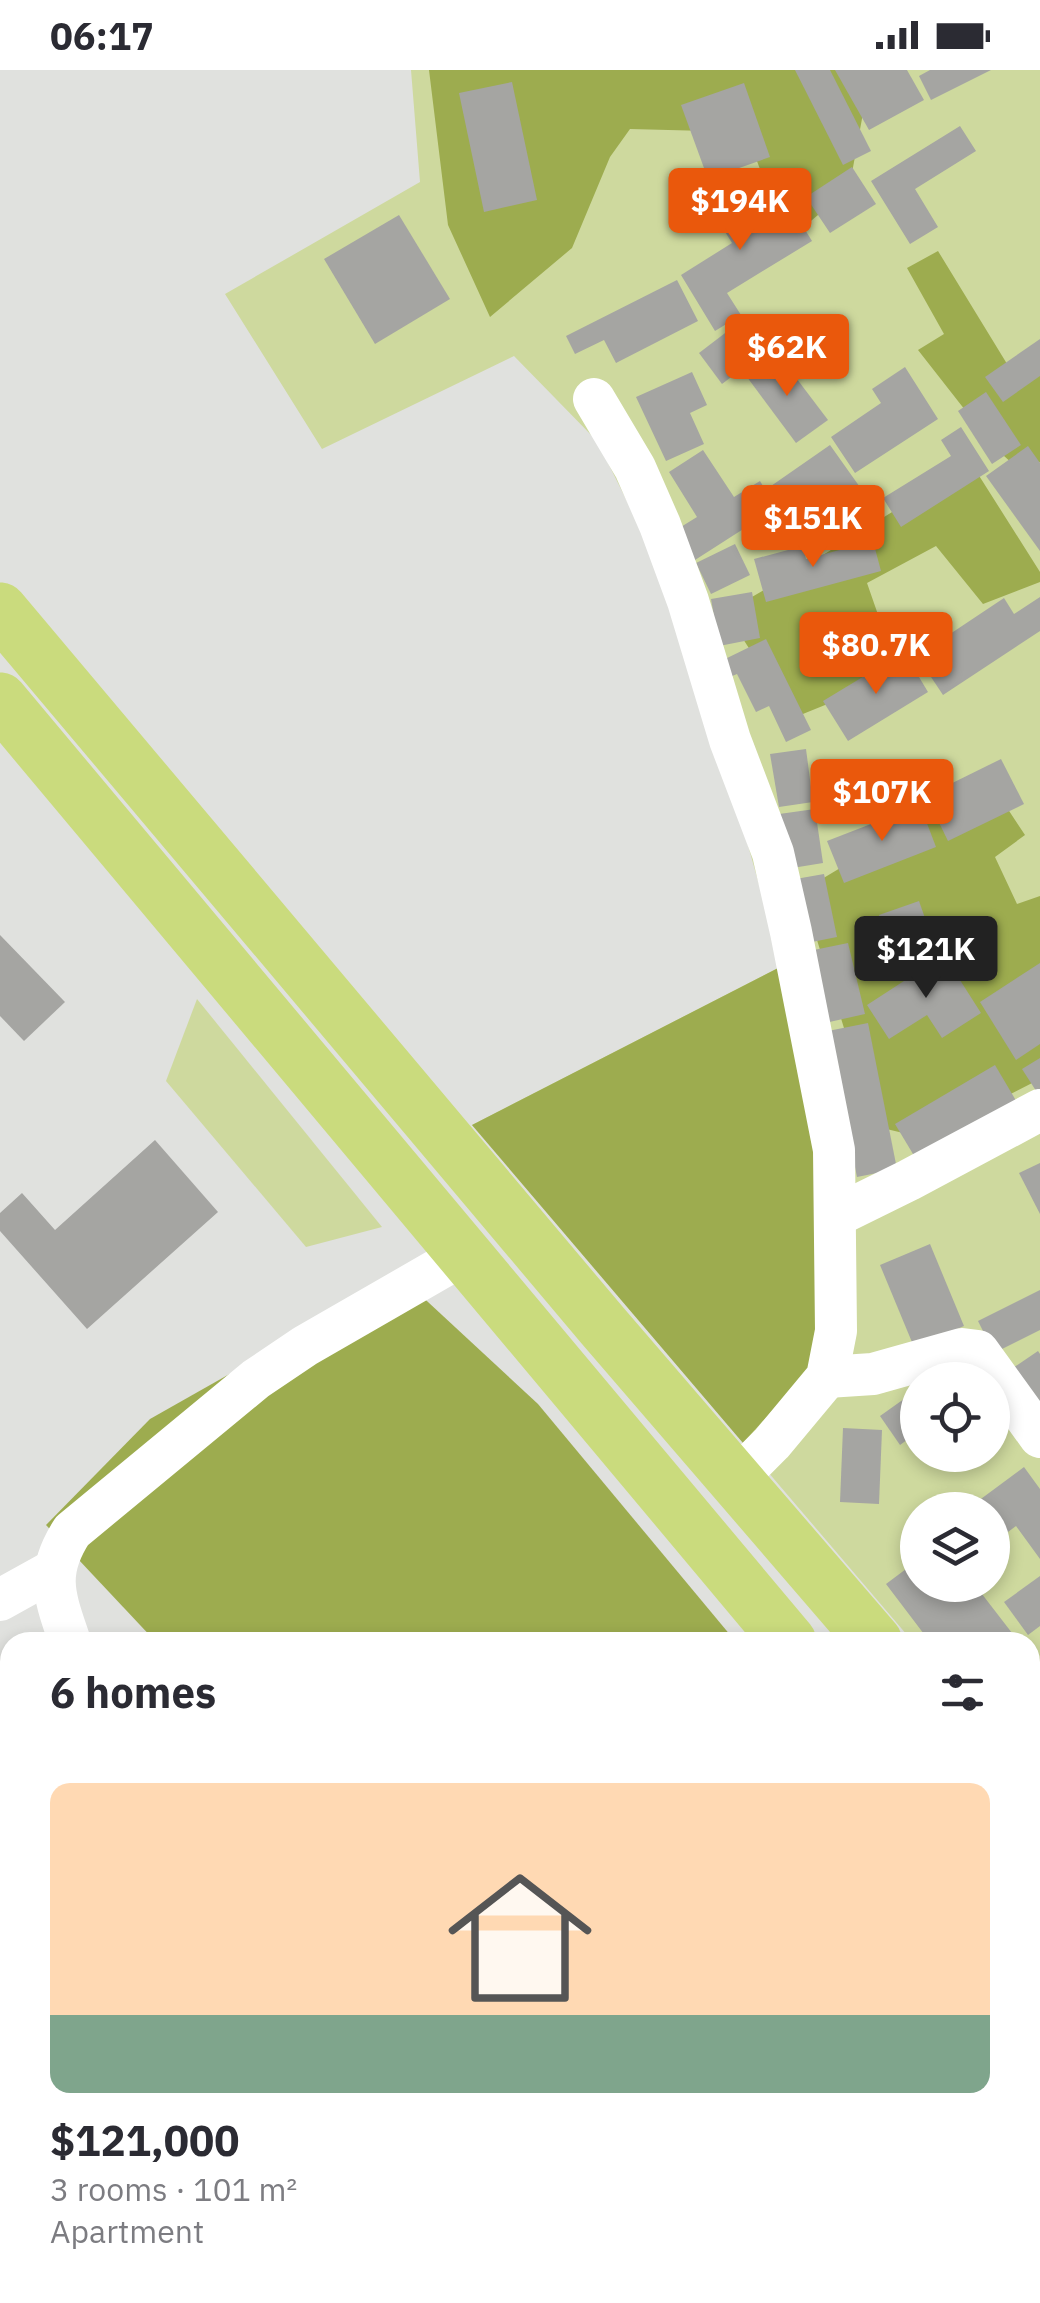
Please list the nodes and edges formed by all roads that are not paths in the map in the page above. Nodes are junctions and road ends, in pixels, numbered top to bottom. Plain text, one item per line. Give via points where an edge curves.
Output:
1 (594, 398) dead end
2 (0, 610) edge
3 (0, 700) edge
4 (1040, 1110) edge
5 (836, 1216) junction
6 (463, 1256) junction
7 (827, 1377) junction
8 (1040, 1437) edge
9 (736, 1479) junction
10 (54, 1570) junction
11 (0, 1600) edge
12 (67, 1632) edge
13 (781, 1632) edge
14 (866, 1632) edge

1 - 5 lane via 660,525 772,853 834,1150
2 - 9 highway
3 - 6 highway
4 - 5 lane
5 - 7 lane via 836,1331
6 - 10 lane via 256,1378 85,1518 62,1546
6 - 13 highway
7 - 8 lane via 873,1374 962,1349 978,1352
7 - 9 lane
9 - 14 highway
10 - 11 lane
10 - 12 lane

